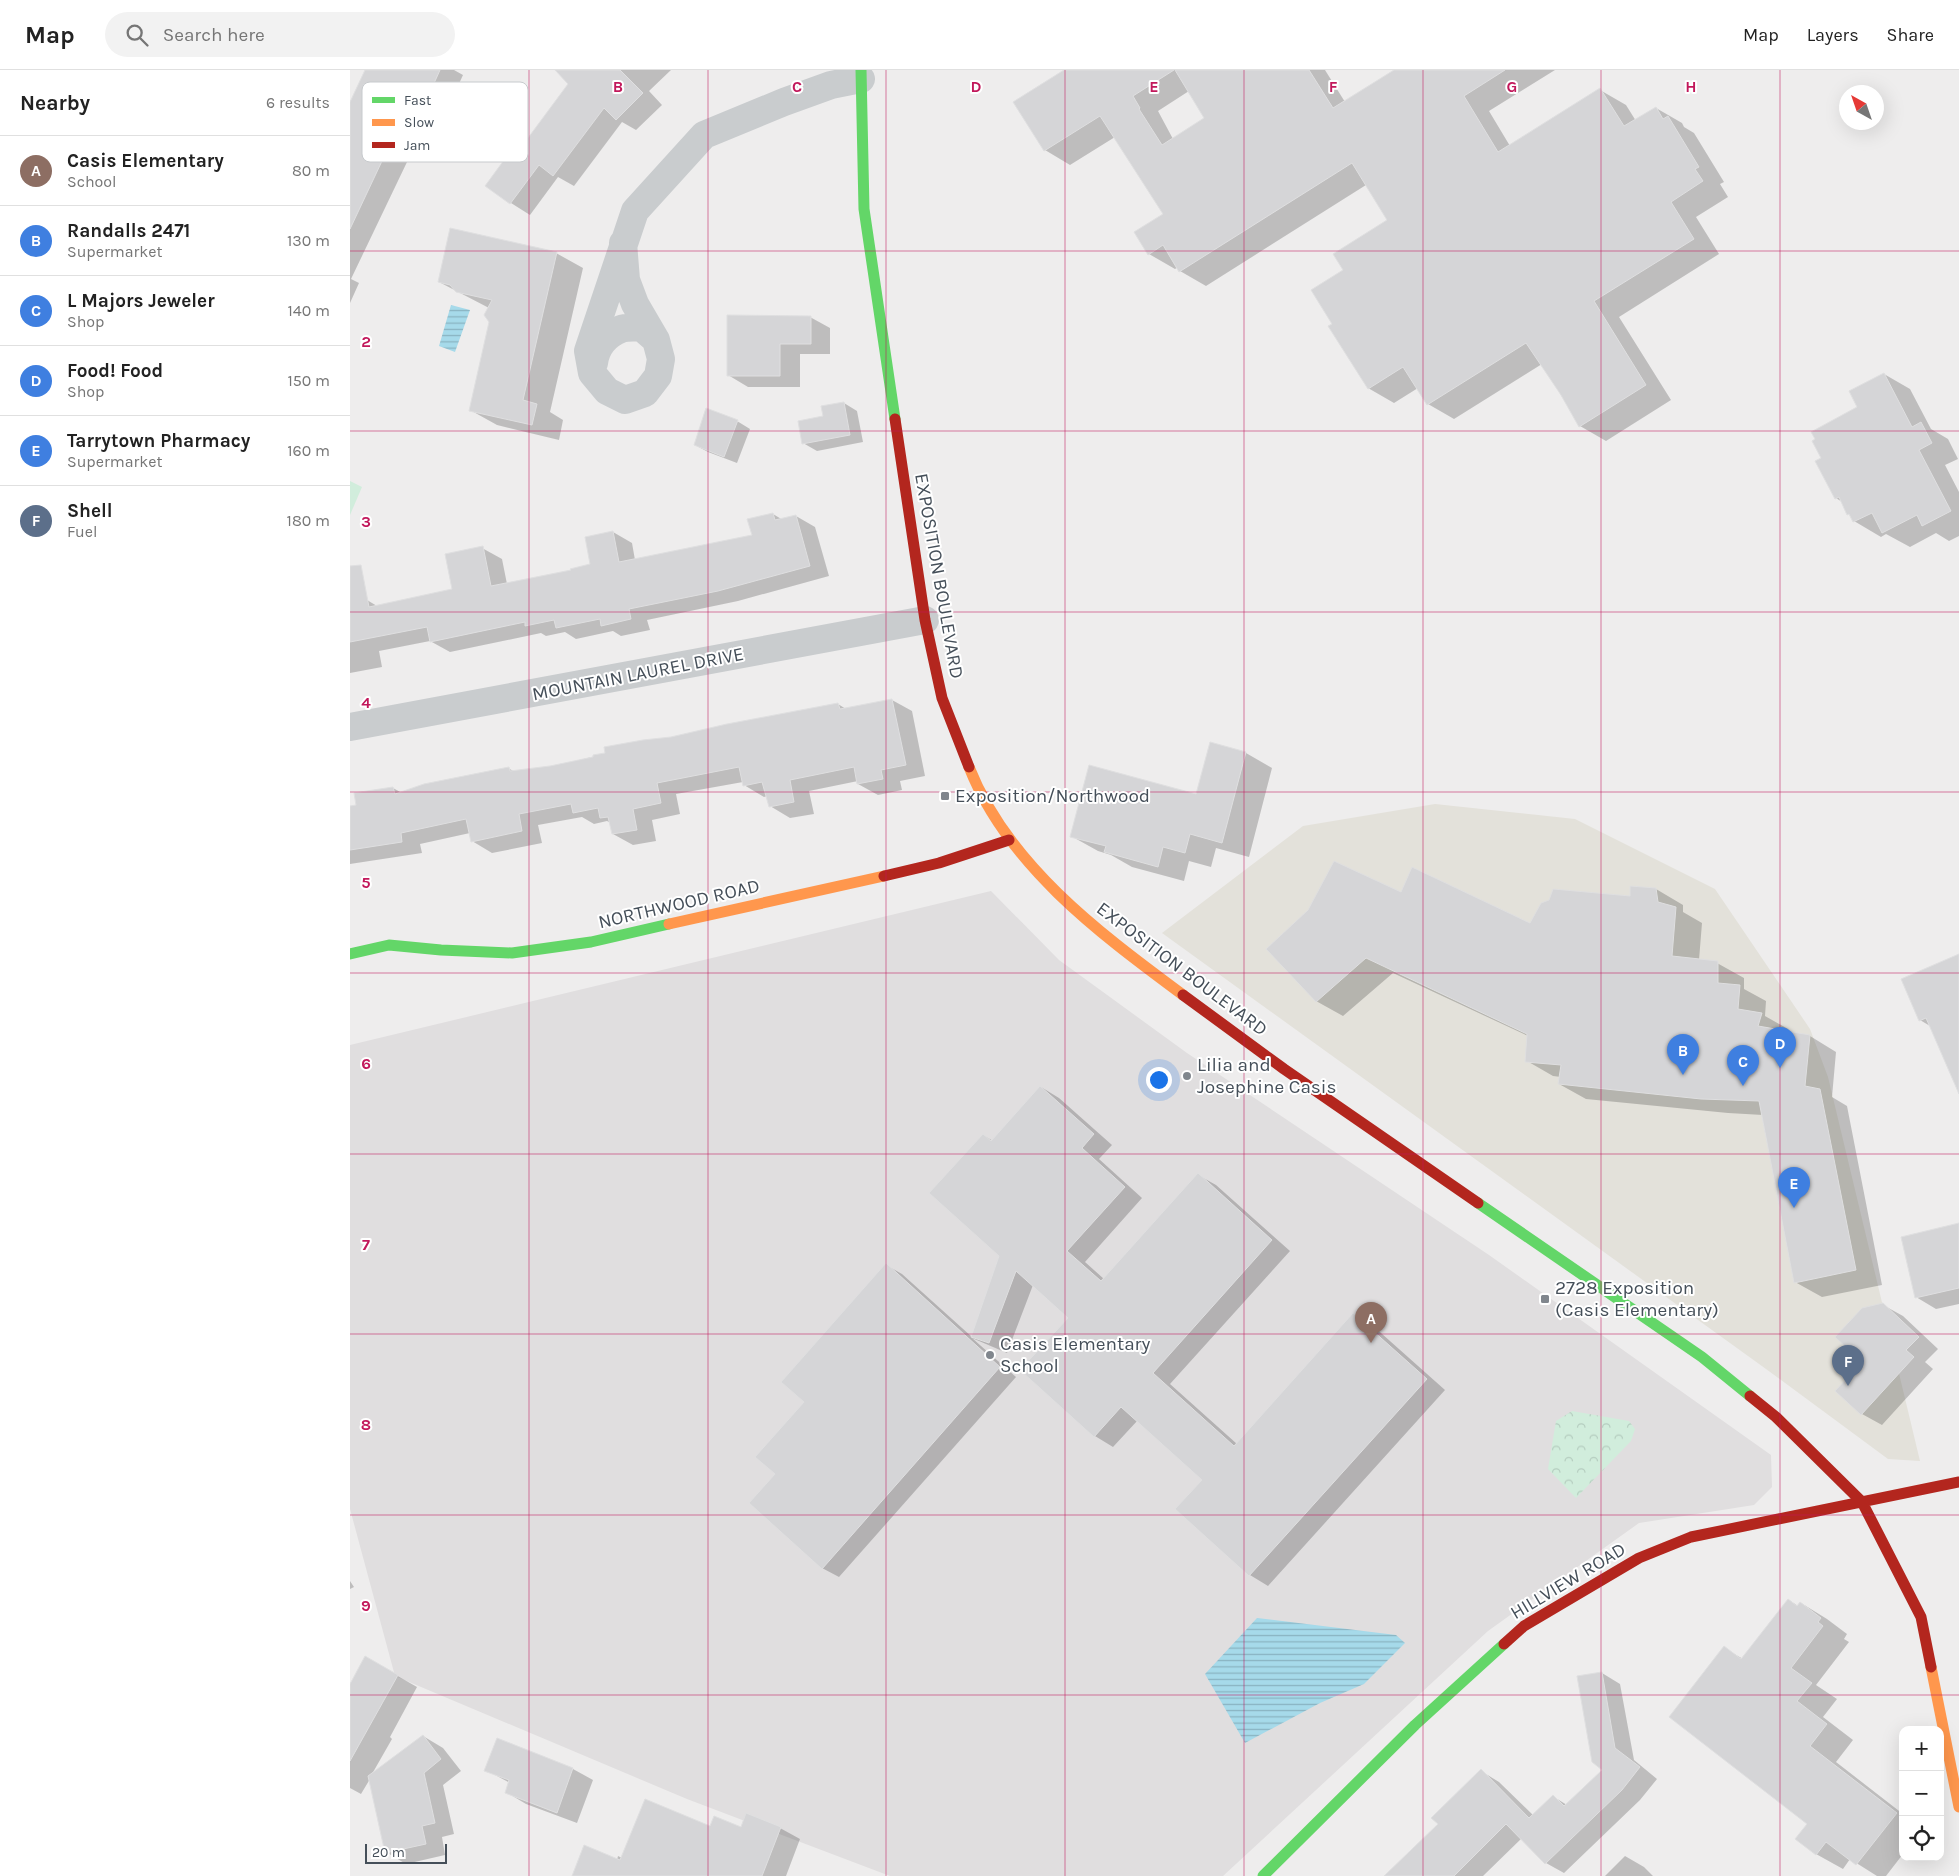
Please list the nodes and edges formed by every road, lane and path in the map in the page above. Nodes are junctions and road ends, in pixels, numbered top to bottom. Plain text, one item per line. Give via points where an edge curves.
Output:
1 (861, 74) edge
2 (623, 243) junction
3 (656, 340) junction
4 (592, 373) junction
5 (925, 620) junction
6 (350, 727) edge
7 (1009, 840) junction
8 (350, 954) edge
9 (1959, 1482) edge
10 (1862, 1502) junction
11 (1959, 1807) edge
12 (1263, 1876) edge

1 - 2 street via 704,136 635,211
1 - 5 street, EXPOSITION BOULEVARD via 864,209
2 - 3 street via 626,280 635,304
2 - 4 street via 588,351
3 - 4 street via 641,327 622,328 604,339 595,352
3 - 4 street via 661,359 658,376 645,393 625,400 607,391
5 - 6 street, MOUNTAIN LAUREL DRIVE
5 - 7 street, EXPOSITION BOULEVARD via 942,698 975,782
7 - 8 street, NORTHWOOD ROAD via 939,863 591,942 512,953 389,945
7 - 10 street, EXPOSITION BOULEVARD via 1086,919 1158,976 1284,1069 1702,1357 1776,1417
9 - 10 street, HILLVIEW ROAD
10 - 11 street, EXPOSITION BOULEVARD via 1921,1617
10 - 12 street, HILLVIEW ROAD via 1691,1537 1639,1558 1524,1626 1415,1725

